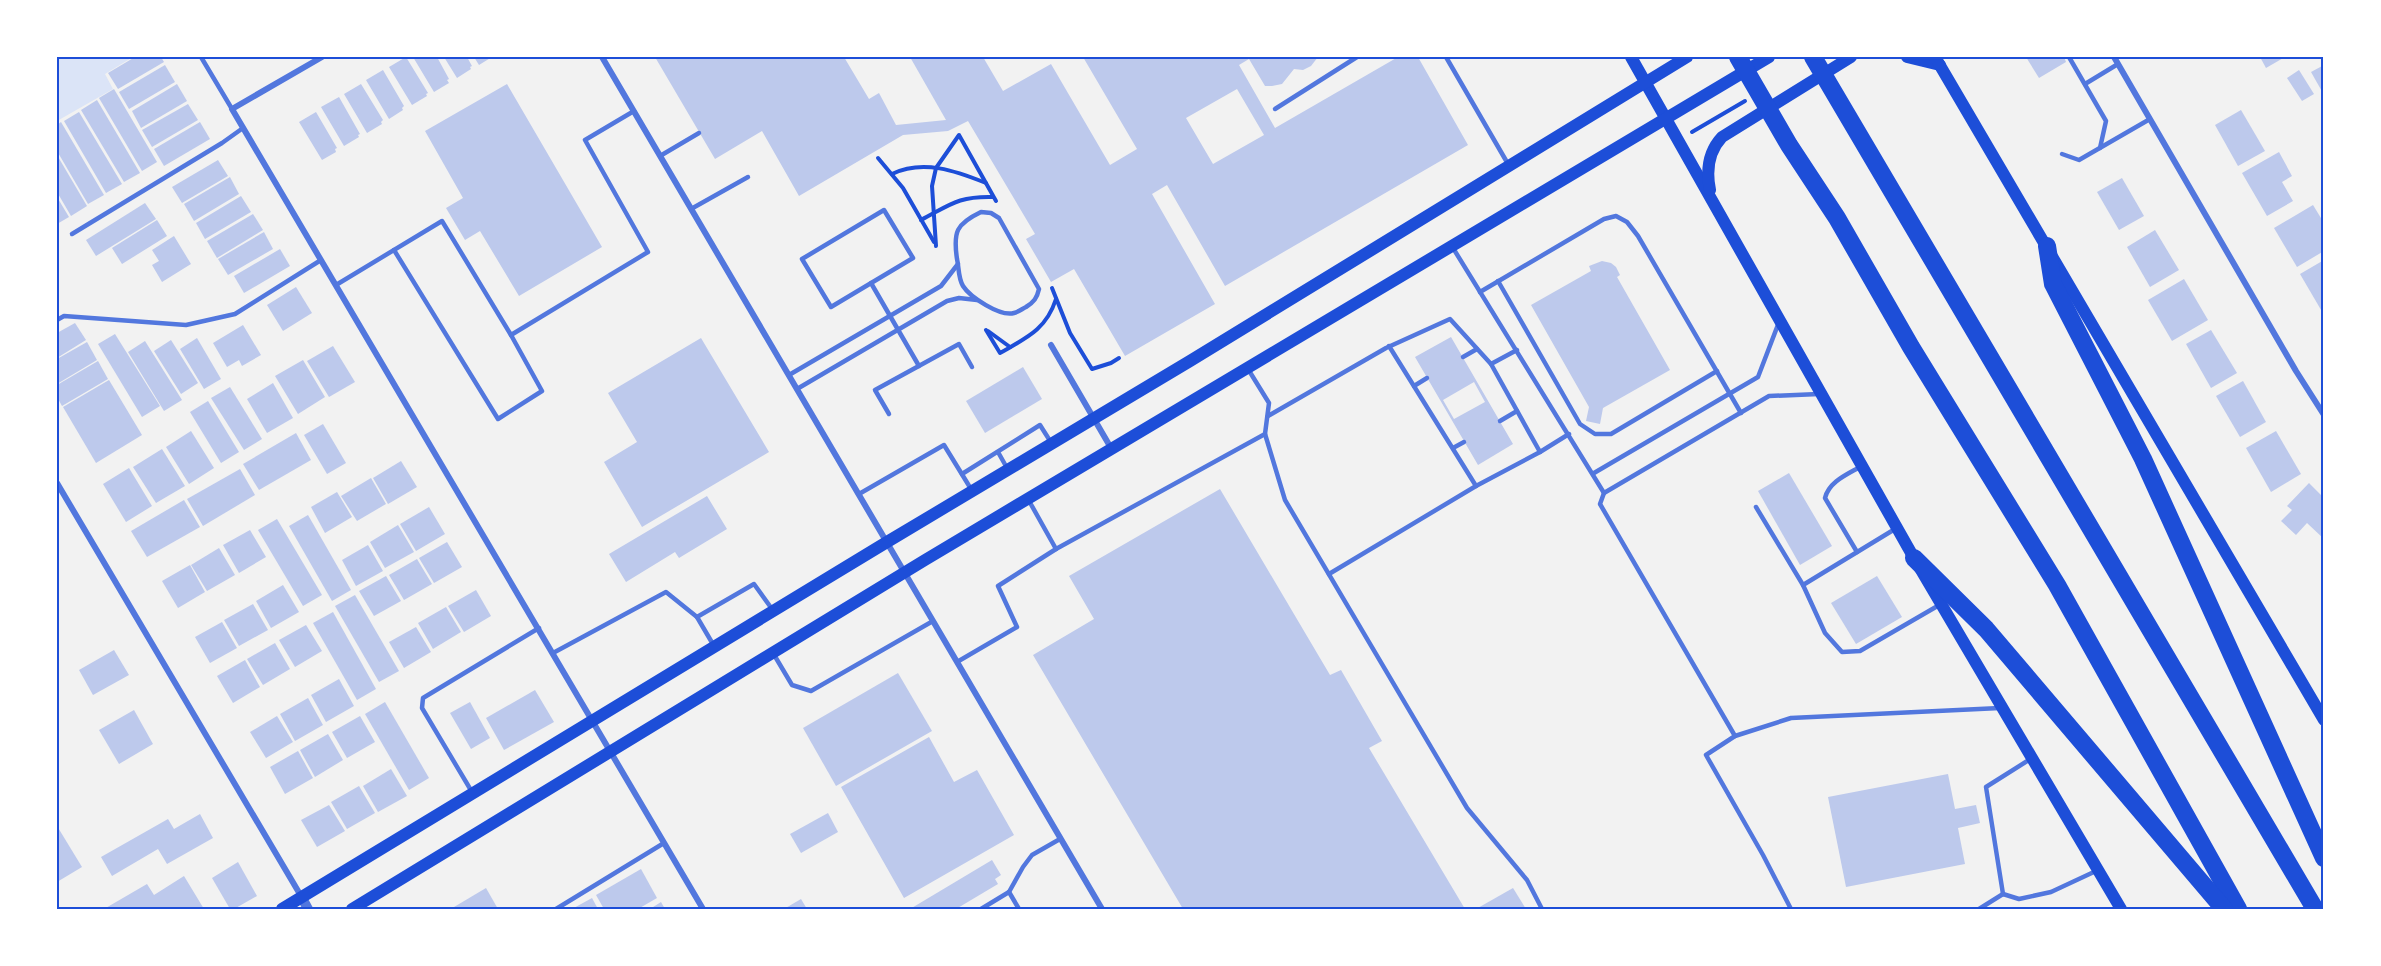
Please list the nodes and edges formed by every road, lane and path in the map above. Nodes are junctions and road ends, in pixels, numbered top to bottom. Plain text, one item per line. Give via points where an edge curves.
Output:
1 (201, 57) edge
2 (322, 57) edge
3 (602, 57) edge
4 (1357, 57) edge
5 (1446, 57) edge
6 (1631, 57) edge
7 (1687, 57) edge
8 (1738, 57) edge
9 (1769, 57) edge
10 (1813, 57) edge
11 (1851, 57) edge
12 (1906, 57) edge
13 (2069, 57) edge
14 (2116, 60) edge
15 (1938, 61) edge
16 (1646, 81) junction
17 (2085, 84) junction
18 (232, 109) junction
19 (1275, 109) dead end
20 (634, 111) junction
21 (1667, 119) junction
22 (2150, 119) junction
23 (243, 128) junction
24 (699, 133) dead end
25 (959, 135) dead end
26 (2100, 148) junction
27 (2062, 154) dead end
28 (660, 156) junction
29 (878, 158) dead end
30 (1509, 165) junction
31 (936, 168) junction
32 (892, 174) junction
33 (748, 177) dead end
34 (986, 183) dead end
35 (993, 198) dead end
36 (1712, 198) junction
37 (691, 209) junction
38 (933, 214) junction
39 (921, 220) junction
40 (72, 234) dead end
41 (1451, 245) junction
42 (2047, 246) junction
43 (394, 250) junction
44 (321, 260) junction
45 (958, 264) junction
46 (1498, 281) junction
47 (871, 283) junction
48 (336, 285) junction
49 (1480, 292) junction
50 (1056, 298) dead end
51 (978, 300) junction
52 (890, 316) junction
53 (57, 320) edge
54 (1780, 320) junction
55 (898, 329) junction
56 (511, 335) junction
57 (1051, 345) dead end
58 (1389, 346) junction
59 (1010, 347) junction
60 (1477, 349) junction
61 (1516, 350) junction
62 (1462, 357) dead end
63 (1491, 364) junction
64 (919, 366) junction
65 (972, 367) dead end
66 (1247, 368) junction
67 (1717, 371) junction
68 (789, 375) junction
69 (1427, 378) dead end
70 (1414, 386) junction
71 (797, 388) junction
72 (1730, 393) junction
73 (1821, 393) junction
74 (1517, 411) junction
75 (1741, 413) junction
76 (889, 414) dead end
77 (2324, 415) edge
78 (1268, 416) junction
79 (1094, 419) junction
80 (1500, 421) dead end
81 (1264, 434) junction
82 (1569, 434) junction
83 (1464, 442) dead end
84 (1052, 444) junction
85 (1453, 448) junction
86 (1112, 449) junction
87 (998, 452) junction
88 (1540, 452) junction
89 (1862, 465) junction
90 (1008, 470) junction
91 (1594, 473) junction
92 (962, 474) junction
93 (57, 483) edge
94 (1476, 486) junction
95 (972, 492) junction
96 (1604, 493) junction
97 (859, 494) junction
98 (1028, 499) junction
99 (1756, 507) dead end
100 (1897, 528) junction
101 (887, 542) junction
102 (1056, 549) junction
103 (1857, 552) junction
104 (1914, 558) junction
105 (905, 573) junction
106 (1329, 574) junction
107 (1803, 585) junction
108 (1941, 604) junction
109 (773, 611) junction
110 (697, 617) junction
111 (933, 621) junction
112 (539, 628) junction
113 (715, 647) junction
114 (554, 653) junction
115 (773, 653) junction
116 (957, 662) junction
117 (2002, 708) junction
118 (2324, 720) edge
119 (594, 721) junction
120 (1735, 736) junction
121 (611, 751) junction
122 (2032, 758) junction
123 (473, 794) junction
124 (1060, 838) junction
125 (664, 843) junction
126 (2324, 858) edge
127 (2098, 870) junction
128 (1009, 892) junction
129 (2003, 894) junction
130 (301, 897) junction
131 (282, 909) edge
132 (308, 909) edge
133 (352, 909) edge
134 (556, 909) edge
135 (703, 909) edge
136 (981, 909) edge
137 (1019, 909) edge
138 (1102, 909) edge
139 (1542, 909) edge
140 (1791, 909) edge
141 (1979, 909) edge
142 (2121, 909) edge
143 (2224, 909) edge
144 (2238, 909) edge
145 (2315, 909) edge

1 - 18 lane
2 - 18 street
3 - 20 street
4 - 19 lane
5 - 30 lane
6 - 16 main road
7 - 16 main road
8 - 144 highway via 2057,585
9 - 21 main road
10 - 145 highway
11 - 36 main road via 1722,137 1712,151 1708,167
12 - 15 main road
13 - 17 lane
14 - 17 lane
14 - 22 street
15 - 42 main road
16 - 21 main road
16 - 30 main road
17 - 26 lane via 2106,121
18 - 23 street
20 - 28 street
20 - 56 lane via 585,140 648,252
21 - 36 main road
21 - 41 main road
22 - 26 lane
22 - 77 street
23 - 40 lane
23 - 44 street
24 - 28 lane
25 - 31 path
26 - 27 lane via 2079,160
28 - 37 street
29 - 32 path
30 - 79 main road
31 - 32 path via 913,167
31 - 34 path
31 - 38 path
32 - 39 path
33 - 37 lane
35 - 38 path via 971,196 949,203
36 - 54 main road
37 - 68 street
38 - 39 path
38 - 39 path via 936,246
41 - 49 lane
41 - 66 main road
42 - 118 main road
42 - 126 highway via 2053,284 2143,459
43 - 48 lane
43 - 56 lane via 442,221
43 - 56 lane via 498,419 542,391
44 - 48 street
44 - 53 lane via 235,314 186,325 64,316
45 - 51 lane via 964,287
45 - 51 lane via 954,238 959,227 981,212 991,213 999,218 1039,289 1033,302 1015,313 1001,312
45 - 52 lane via 941,286
46 - 49 lane
46 - 67 lane via 1604,219 1616,216 1638,236
46 - 67 lane via 1580,424 1595,434 1611,434
47 - 47 lane via 913,258 884,210 802,259 831,307
47 - 52 lane
48 - 112 street
49 - 61 lane
50 - 59 path via 1044,324
51 - 55 lane via 947,301
52 - 55 lane
52 - 68 lane
54 - 72 lane via 1758,377
54 - 73 main road
55 - 64 lane
55 - 71 lane
57 - 79 street
58 - 60 lane via 1450,320
58 - 70 lane
58 - 78 lane
59 - 59 path via 994,336 986,330 999,352
60 - 62 lane
60 - 63 lane
61 - 63 lane
61 - 82 lane
63 - 74 lane
64 - 65 lane via 959,344
64 - 76 lane via 875,390
66 - 78 lane via 1269,403
66 - 86 main road
67 - 72 lane
68 - 71 street
69 - 70 lane
70 - 85 lane
71 - 97 street
72 - 75 lane
72 - 91 lane
73 - 75 lane via 1769,396
73 - 89 main road
74 - 80 lane
74 - 88 lane
75 - 96 lane
78 - 81 lane
79 - 84 main road
79 - 86 street
81 - 102 lane
81 - 106 lane via 1285,500
82 - 88 lane
82 - 91 lane
83 - 85 lane
84 - 87 lane via 1040,425
84 - 90 main road
85 - 94 lane
86 - 98 main road
87 - 90 lane
87 - 92 lane
88 - 94 lane
89 - 100 main road
89 - 103 lane via 1827,489 1825,498
90 - 95 main road
91 - 96 lane
92 - 95 lane
92 - 97 lane via 944,445
93 - 130 street
94 - 106 lane
95 - 101 main road
96 - 120 lane via 1600,504
97 - 101 street
98 - 102 lane
98 - 105 main road
99 - 107 lane
100 - 103 lane
100 - 104 main road
101 - 105 street
101 - 109 main road
102 - 116 lane via 998,586 1017,627
103 - 107 lane
104 - 108 main road
104 - 143 highway via 1986,629
105 - 111 street
105 - 115 main road
106 - 139 lane via 1467,808 1527,880
107 - 108 lane via 1825,633 1842,652 1860,651
108 - 117 main road
109 - 110 lane via 754,584
109 - 113 main road
110 - 113 lane
110 - 114 lane via 666,592
111 - 115 lane via 811,691 792,685
111 - 116 street
112 - 114 street
112 - 123 lane via 423,698 422,708
113 - 119 main road
114 - 119 street
115 - 121 main road
116 - 124 street
117 - 120 lane via 1791,718
117 - 122 main road
119 - 121 street
119 - 123 main road
120 - 140 lane via 1706,755
121 - 125 street
121 - 133 main road
122 - 127 main road
122 - 129 lane via 1986,787
123 - 130 main road
124 - 128 lane via 1032,855
124 - 138 street
125 - 134 lane
125 - 135 street
127 - 129 lane via 2051,892 2019,899
127 - 142 main road
128 - 136 lane
128 - 137 lane
129 - 141 lane
130 - 131 main road
130 - 132 street

